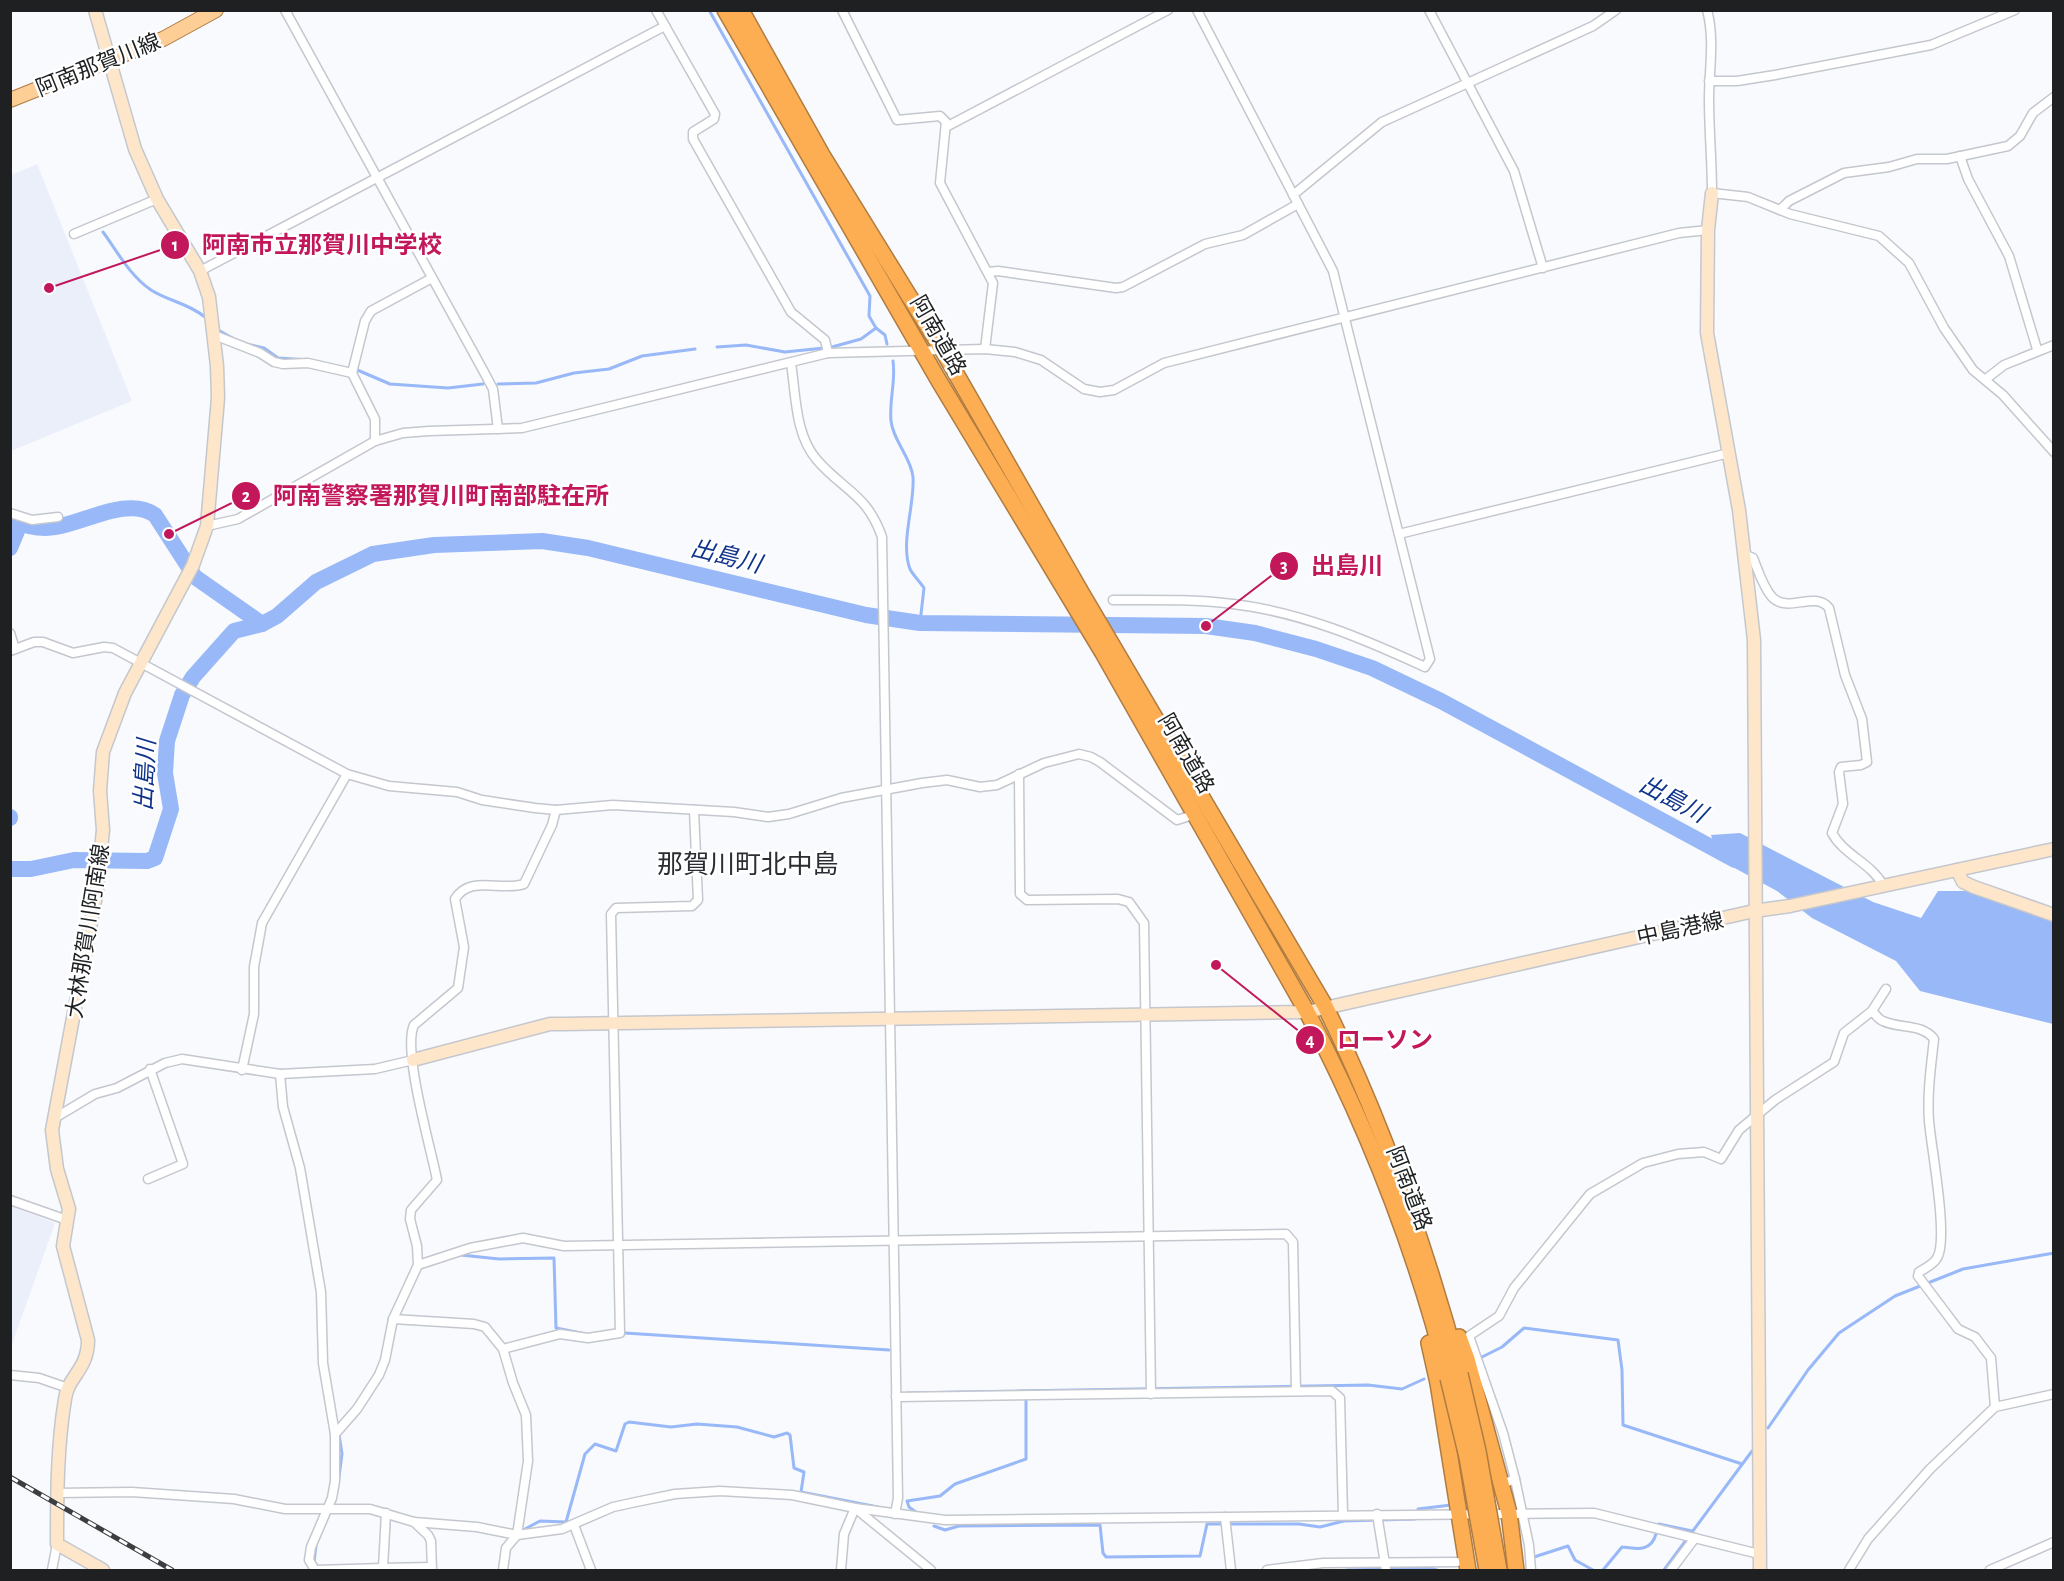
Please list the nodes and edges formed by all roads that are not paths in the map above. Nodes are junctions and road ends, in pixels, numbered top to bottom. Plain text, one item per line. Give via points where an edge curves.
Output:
1 (95, 10) edge
2 (216, 10) edge
3 (285, 10) edge
4 (656, 10) edge
5 (725, 10) edge
6 (741, 10) edge
7 (842, 10) edge
8 (1168, 10) edge
9 (1197, 10) edge
10 (1429, 10) edge
11 (1616, 10) edge
12 (1707, 10) edge
13 (2015, 10) edge
14 (665, 26) junction
15 (111, 58) junction
16 (1709, 81) junction
17 (1468, 84) junction
18 (2054, 97) edge
19 (10, 100) edge
20 (946, 127) junction
21 (1960, 156) junction
22 (378, 177) junction
23 (1712, 193) junction
24 (1293, 195) junction
25 (157, 199) junction
26 (1298, 204) junction
27 (1780, 210) junction
28 (1708, 230) junction
29 (74, 234) dead end
30 (1543, 268) junction
31 (200, 271) junction
32 (988, 272) junction
33 (432, 278) junction
34 (1343, 318) junction
35 (214, 335) junction
36 (2054, 345) edge
37 (2037, 349) junction
38 (921, 350) junction
39 (985, 350) junction
40 (943, 351) junction
41 (828, 353) junction
42 (791, 363) junction
43 (352, 373) junction
44 (1986, 379) junction
45 (498, 429) junction
46 (375, 441) junction
47 (2054, 452) edge
48 (1729, 453) junction
49 (10, 513) edge
50 (58, 517) dead end
51 (207, 526) junction
52 (1399, 534) junction
53 (1746, 555) junction
54 (1075, 594) junction
55 (1113, 600) dead end
56 (10, 633) edge
57 (12, 650) edge
58 (1110, 652) junction
59 (140, 663) junction
60 (347, 774) junction
61 (1019, 774) junction
62 (888, 789) junction
63 (556, 810) junction
64 (694, 810) junction
65 (1197, 814) junction
66 (2054, 849) edge
67 (1957, 870) junction
68 (1883, 885) junction
69 (1754, 911) junction
70 (2054, 915) edge
71 (1886, 989) dead end
72 (1325, 1006) junction
73 (1872, 1011) junction
74 (1307, 1012) junction
75 (1144, 1014) junction
76 (890, 1018) junction
77 (612, 1022) junction
78 (413, 1060) junction
79 (150, 1069) junction
80 (242, 1070) junction
81 (280, 1074) junction
82 (1756, 1117) junction
83 (53, 1119) junction
84 (148, 1179) dead end
85 (10, 1200) edge
86 (67, 1220) junction
87 (1148, 1238) junction
88 (895, 1240) junction
89 (617, 1244) junction
90 (1419, 1256) junction
91 (418, 1265) junction
92 (395, 1319) junction
93 (503, 1349) junction
94 (10, 1375) edge
95 (1454, 1376) junction
96 (68, 1388) junction
97 (1296, 1388) junction
98 (1151, 1390) junction
99 (2054, 1394) edge
100 (896, 1397) junction
101 (1995, 1407) junction
102 (335, 1434) junction
103 (1508, 1482) junction
104 (57, 1493) junction
105 (855, 1508) junction
106 (327, 1509) junction
107 (1516, 1513) junction
108 (386, 1514) junction
109 (895, 1514) junction
110 (1458, 1514) junction
111 (1343, 1515) junction
112 (1377, 1518) junction
113 (414, 1522) junction
114 (1224, 1522) junction
115 (574, 1525) junction
116 (517, 1535) junction
117 (1690, 1537) junction
118 (2054, 1542) edge
119 (57, 1544) junction
120 (1759, 1554) junction
121 (1531, 1563) edge
122 (1462, 1566) edge
123 (1385, 1567) edge
124 (383, 1568) junction
125 (431, 1569) edge
126 (52, 1570) edge
127 (103, 1570) edge
128 (318, 1570) edge
129 (503, 1570) edge
130 (591, 1570) edge
131 (841, 1570) edge
132 (931, 1570) edge
133 (1231, 1570) edge
134 (1267, 1570) edge
135 (1487, 1570) edge
136 (1499, 1570) edge
137 (1516, 1570) edge
138 (1671, 1570) edge
139 (1760, 1570) edge
140 (1849, 1570) edge
141 (1990, 1570) edge

1 - 15 main road, 大林那賀川阿南線
2 - 15 main road, 阿南那賀川線 via 163,39
3 - 22 street
4 - 14 street
5 - 38 highway, 阿南道路
6 - 40 highway, 阿南道路 via 822,155
7 - 20 street via 897,120 940,116
8 - 20 street
9 - 24 street
10 - 17 street
11 - 17 street via 1593,26
12 - 16 street via 1711,34
13 - 16 street via 1930,45 1775,75
14 - 22 street
14 - 41 street via 715,114 714,119 693,132 693,139 791,312 825,340
15 - 19 main road, 阿南那賀川線
15 - 25 main road, 大林那賀川阿南線 via 135,149
16 - 23 street
17 - 24 street via 1382,122
17 - 30 street via 1520,186
18 - 21 street via 2033,113 2015,142
20 - 32 street via 940,183
21 - 27 street via 1844,172 1789,201
21 - 37 street via 2009,256
22 - 31 street
22 - 33 street
23 - 27 street via 1748,197
23 - 28 main road
24 - 26 street
25 - 29 street
25 - 31 main road, 大林那賀川阿南線
26 - 32 street via 1243,235 1205,244 1123,287
26 - 34 street via 1333,271
27 - 44 street via 1879,236 1890,244 1909,263 1944,328 1973,370
28 - 30 street
28 - 48 main road via 1707,333
30 - 34 street
31 - 35 main road, 大林那賀川阿南線
32 - 39 street via 993,283
33 - 43 street via 371,311 362,330
33 - 45 street via 493,389
34 - 39 street via 1164,363 1114,390 1100,392 1083,389 1041,360 1015,352
34 - 52 street
35 - 43 street via 274,362 308,363
35 - 51 main road, 大林那賀川阿南線 via 218,398
36 - 37 street
37 - 44 street
38 - 40 street
38 - 41 street
38 - 54 highway, 阿南道路
39 - 40 street
40 - 54 highway, 阿南道路
41 - 42 street
42 - 45 street via 559,420
42 - 62 street via 800,430 807,446 817,461 862,500 875,517 882,537
43 - 46 street via 375,419
44 - 47 street
45 - 46 street via 420,431
46 - 51 street via 238,519
48 - 52 street
48 - 53 main road
49 - 50 street via 32,520
51 - 59 main road, 大林那賀川阿南線 via 192,567
52 - 55 street via 1428,647 1430,659 1425,667 1336,629 1286,615 1234,604 1174,599
53 - 68 street via 1753,558 1772,597 1780,602 1815,600 1824,602 1829,609 1845,675 1862,718 1867,762 1841,767 1843,804 1832,833 1838,843 1876,872
53 - 69 main road via 1754,640
54 - 58 highway, 阿南道路
56 - 57 street
57 - 59 street via 34,642 73,653 104,647 123,652
58 - 65 highway, 阿南道路
58 - 72 highway, 阿南道路
59 - 60 street
59 - 83 main road, 大林那賀川阿南線 via 104,752 100,860
60 - 63 street via 389,786 457,792 482,800
60 - 80 street via 262,923 254,967 254,1014
61 - 62 street via 980,787 947,780
61 - 65 street via 1079,754 1090,757 1177,820
61 - 75 street via 1020,894 1027,900 1129,902 1144,923
62 - 64 street via 789,814
62 - 76 street
63 - 64 street via 613,805
63 - 78 street via 524,884 470,886 455,899 464,947 458,988 414,1025
64 - 77 street via 698,900 692,906 616,908 611,914
65 - 74 highway, 阿南道路
66 - 67 main road, 中島港線
67 - 68 main road, 中島港線
67 - 70 main road via 1963,882
68 - 69 main road, 中島港線
69 - 72 main road, 中島港線
69 - 82 main road
71 - 73 street
72 - 74 main road, 中島港線
72 - 90 highway, 阿南道路 via 1355,1066
73 - 82 street via 1844,1033 1834,1062
73 - 101 street via 1883,1021 1907,1025 1931,1034 1934,1039 1929,1122 1938,1187 1940,1243 1937,1258 1918,1276 1958,1329 1975,1337 1991,1358
74 - 75 main road, 中島港線
74 - 90 highway, 阿南道路 via 1338,1071
75 - 76 main road, 中島港線
75 - 87 street
76 - 77 main road, 中島港線
76 - 88 street
77 - 78 main road, 中島港線 via 550,1024
77 - 89 street
78 - 81 street via 375,1069
78 - 91 street via 437,1180 411,1210
79 - 80 street via 182,1059
79 - 83 street
79 - 84 street via 183,1164
80 - 81 street
81 - 102 street via 283,1107 300,1168 321,1292 323,1363
82 - 103 street via 1739,1130 1721,1159 1704,1152 1643,1163 1590,1194 1514,1288 1498,1316 1469,1336 1503,1433
82 - 120 main road
83 - 86 main road, 大林那賀川阿南線 via 52,1144 67,1197
85 - 86 street
86 - 96 main road, 大林那賀川阿南線 via 63,1246 86,1330 88,1352
87 - 88 street
87 - 97 street via 1286,1234 1293,1242
87 - 98 street
88 - 89 street
88 - 100 street
89 - 91 street via 551,1246 523,1238 470,1248
89 - 93 street via 620,1333 588,1338 560,1334
90 - 95 highway, 阿南道路
90 - 103 highway via 1467,1359
90 - 110 highway
91 - 92 street
92 - 93 street via 474,1323 485,1327
92 - 102 street via 379,1376
93 - 116 street via 526,1415 528,1461
94 - 96 street via 39,1378
95 - 135 highway, 阿南道路, bridge
95 - 136 highway, 阿南道路, bridge via 1479,1451
96 - 104 main road, 大林那賀川阿南線
97 - 98 street
97 - 111 street via 1332,1391 1340,1398
98 - 100 street
99 - 101 street
100 - 109 street
101 - 140 street via 1930,1469 1868,1539
102 - 106 street via 335,1481
103 - 107 highway
104 - 106 street via 132,1492 234,1499 285,1509
104 - 119 main road, 大林那賀川阿南線
105 - 109 street
105 - 115 street via 792,1495 720,1491 675,1494 624,1504
105 - 131 street via 844,1534
105 - 132 street
106 - 108 street via 370,1509
106 - 128 street via 309,1560
107 - 110 street
107 - 117 street via 1594,1513
107 - 121 street
107 - 137 highway
108 - 113 street
108 - 124 street
109 - 114 street via 956,1520
110 - 112 street
110 - 122 highway
111 - 112 street
111 - 114 street
112 - 123 street
113 - 116 street
113 - 125 street via 431,1541
114 - 133 street
115 - 116 street
115 - 130 street
116 - 129 street via 506,1548
117 - 120 street
117 - 138 street
118 - 141 street
119 - 126 street
119 - 127 main road
120 - 139 main road
122 - 123 street
123 - 134 street via 1323,1563
124 - 125 street
124 - 128 street

